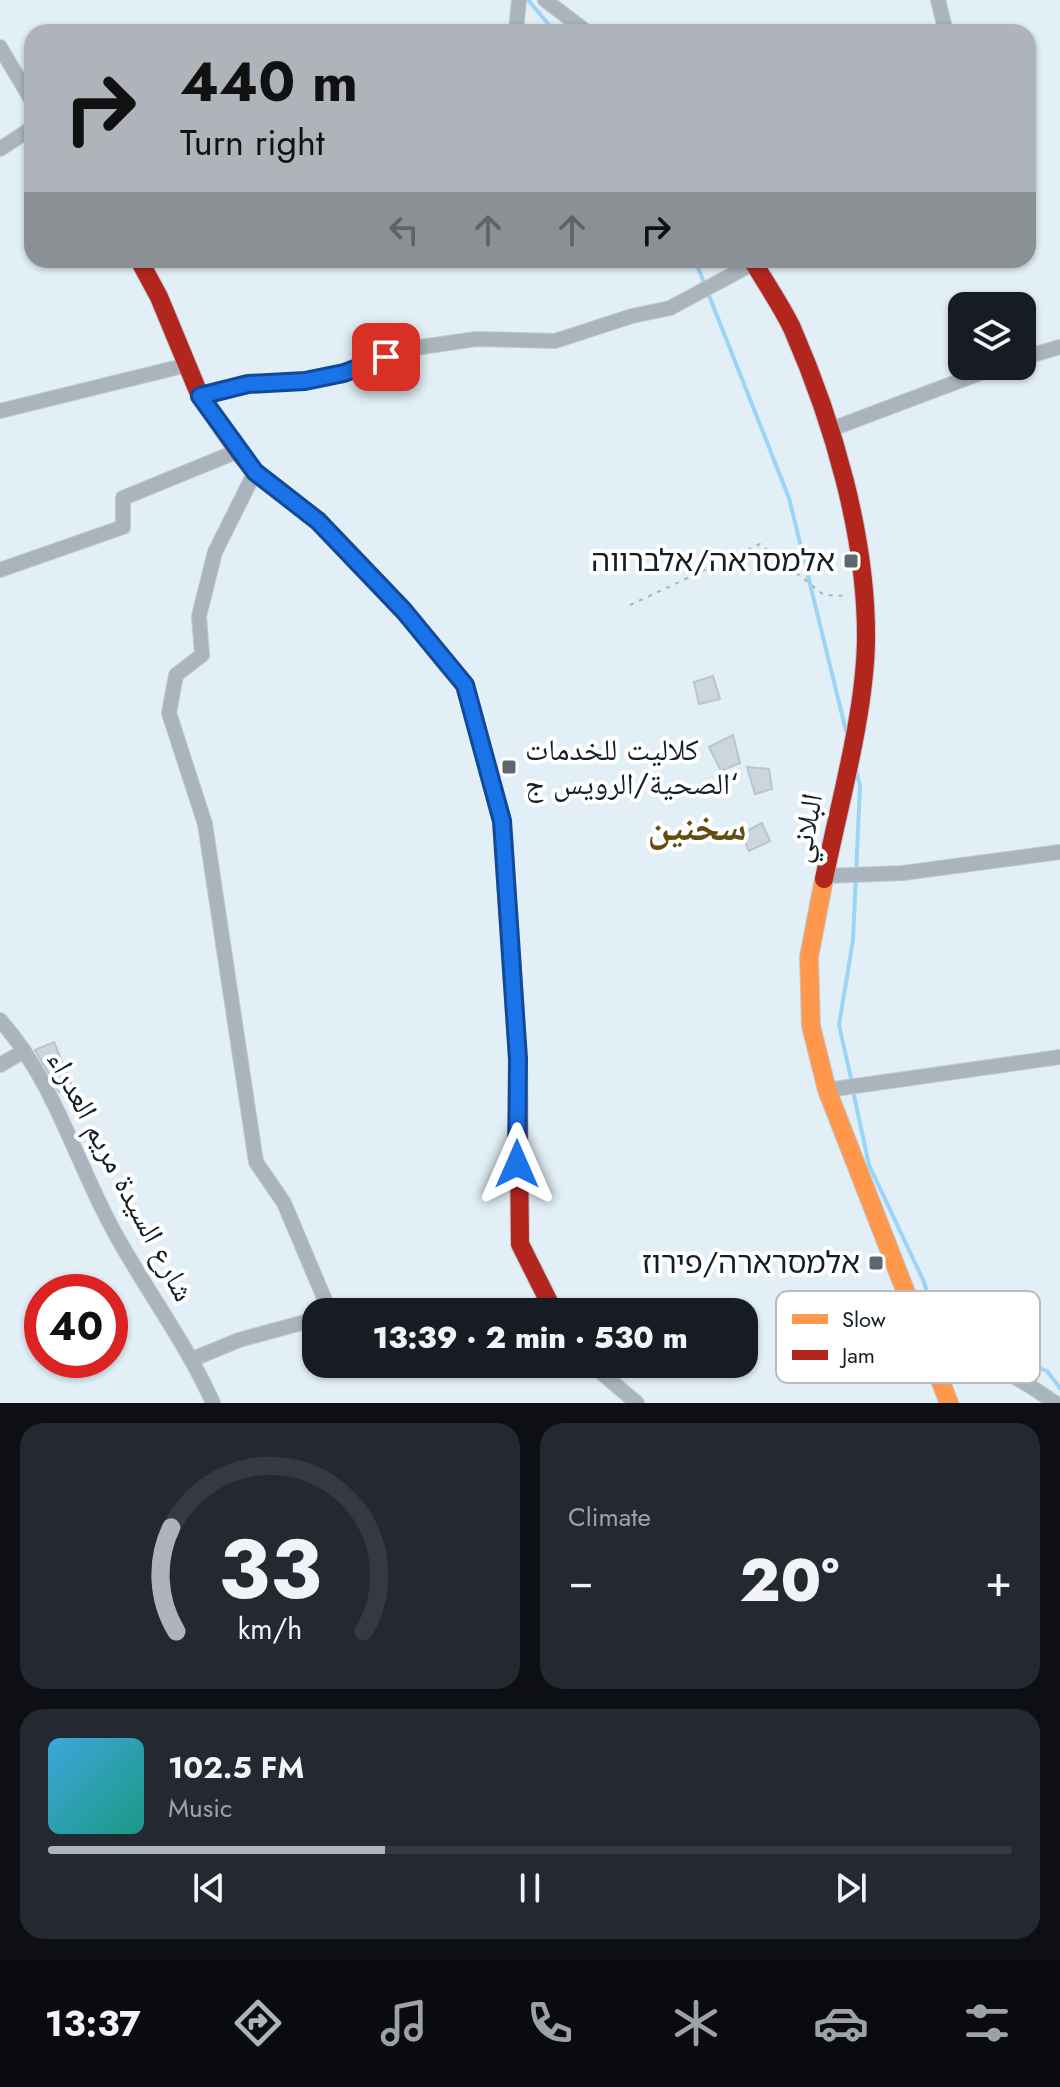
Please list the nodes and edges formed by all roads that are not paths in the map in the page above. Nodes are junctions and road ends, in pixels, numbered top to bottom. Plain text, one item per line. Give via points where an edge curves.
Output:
1 (519, 0) edge
2 (545, 0) edge
3 (938, 0) edge
4 (517, 24) edge
5 (576, 24) edge
6 (944, 24) edge
7 (0, 47) edge
8 (24, 88) edge
9 (24, 133) edge
10 (0, 149) edge
11 (143, 268) edge
12 (742, 268) edge
13 (757, 268) edge
14 (1060, 347) edge
15 (1036, 354) edge
16 (187, 365) junction
17 (962, 380) edge
18 (200, 396) junction
19 (0, 411) edge
20 (829, 430) junction
21 (238, 451) junction
22 (255, 472) junction
23 (0, 570) edge
24 (1060, 852) edge
25 (825, 876) junction
26 (0, 1020) edge
27 (24, 1051) junction
28 (1060, 1057) edge
29 (0, 1065) edge
30 (827, 1090) junction
31 (906, 1291) edge
32 (324, 1298) edge
33 (547, 1298) edge
34 (302, 1323) edge
35 (193, 1359) junction
36 (608, 1378) edge
37 (942, 1383) edge
38 (1028, 1383) edge
39 (213, 1403) edge
40 (637, 1403) edge
41 (949, 1403) edge
42 (1055, 1403) edge

1 - 4 street
2 - 5 street
3 - 6 street
7 - 8 street
9 - 10 street
11 - 16 street
12 - 18 street via 670,308 555,341 476,339 407,349 344,373 248,384
13 - 20 street, البلاني via 791,327
14 - 15 street
16 - 18 street
16 - 19 street
17 - 20 street
18 - 21 street
20 - 25 street, البلاني via 853,513 866,640 862,688
21 - 22 street
21 - 23 street via 123,498 123,527
22 - 32 street via 215,552 199,616 202,655 176,675 169,713 205,824 256,1162 284,1203
22 - 33 street via 318,521 465,685 502,821 518,1059 520,1244
24 - 25 street via 903,873
25 - 30 street, البلاني via 809,957 811,1026
26 - 27 street, شارع السيدة مريم العدراء
27 - 29 street
27 - 35 street, شارع السيدة مريم العدراء via 110,1223
28 - 30 street
30 - 31 street, البلاني
34 - 35 street
35 - 39 street, شارع السيدة مريم العدراء
36 - 40 street
37 - 41 street, البلاني
38 - 42 street

